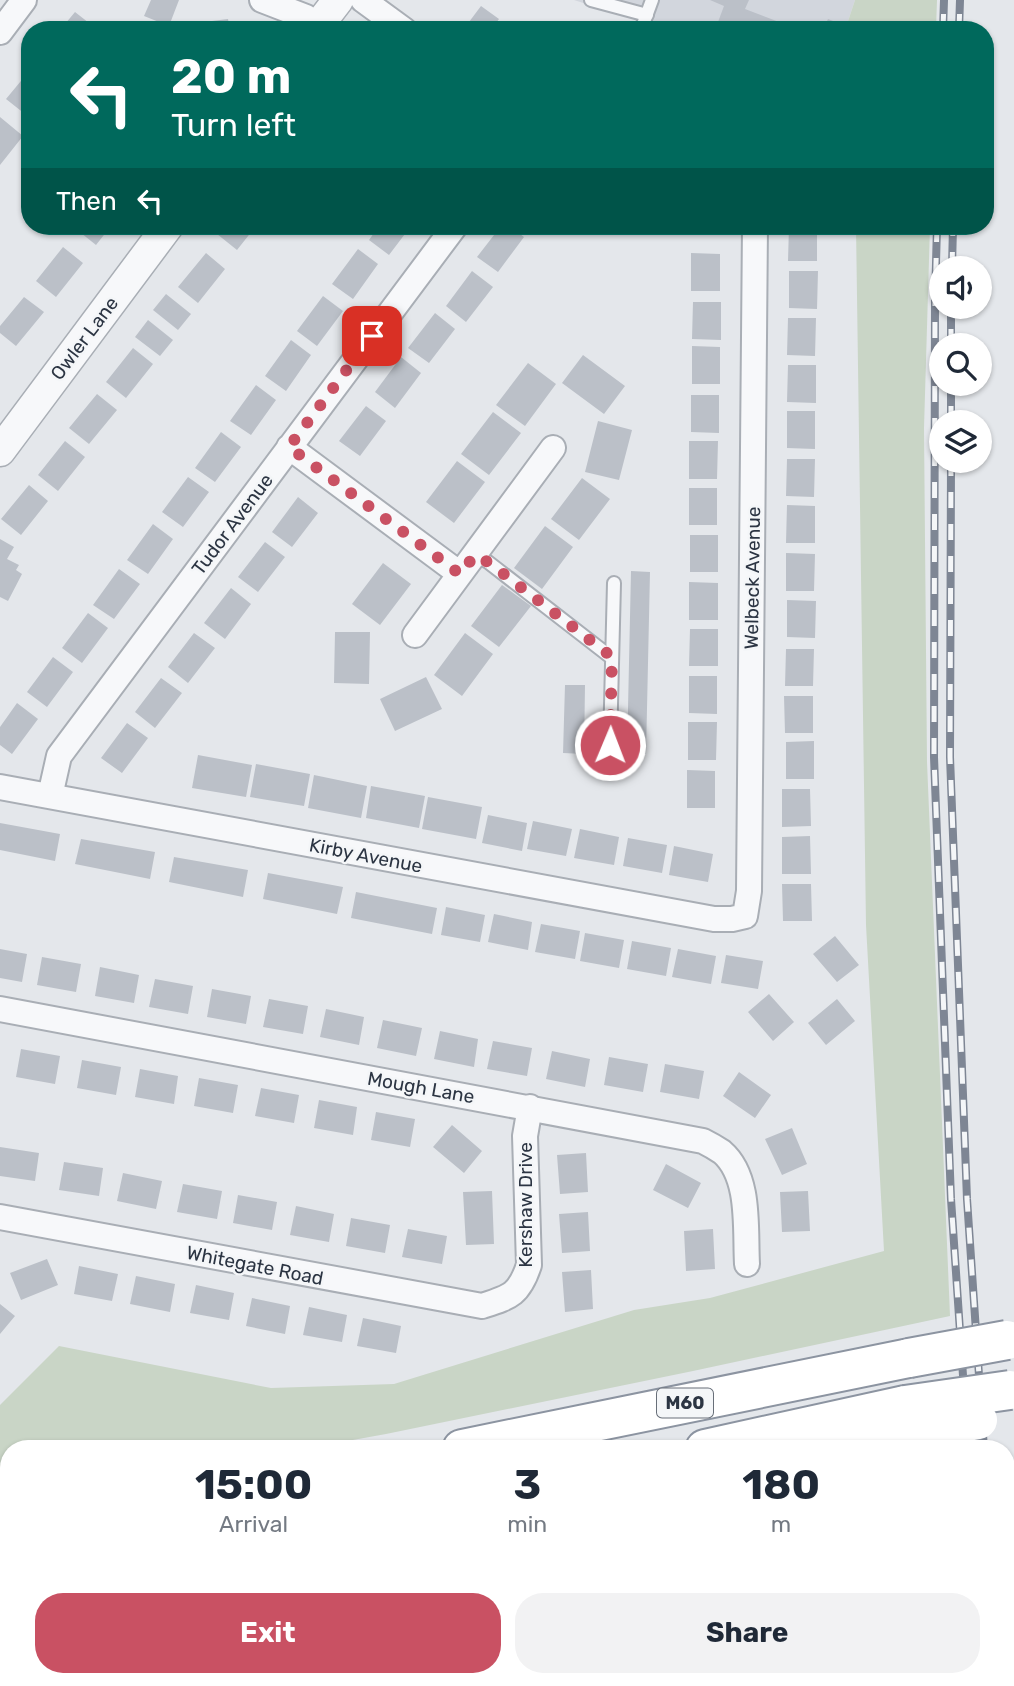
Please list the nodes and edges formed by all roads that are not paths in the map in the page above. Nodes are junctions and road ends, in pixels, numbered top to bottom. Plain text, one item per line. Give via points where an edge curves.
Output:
1 (24, 0) edge
2 (262, 0) edge
3 (338, 0) edge
4 (363, 0) edge
5 (591, 0) edge
6 (652, 0) edge
7 (647, 15) junction
8 (309, 21) edge
9 (322, 21) edge
10 (392, 21) edge
11 (645, 21) edge
12 (0, 32) edge
13 (161, 235) edge
14 (449, 235) edge
15 (755, 235) edge
16 (289, 447) junction
17 (553, 448) dead end
18 (0, 451) edge
19 (467, 564) junction
20 (614, 583) dead end
21 (415, 635) dead end
22 (612, 657) junction
23 (610, 745) dead end
24 (0, 787) edge
25 (50, 796) junction
26 (732, 919) joint
27 (0, 1009) edge
28 (530, 1107) junction
29 (0, 1217) edge
30 (747, 1264) dead end
31 (509, 1298) joint
32 (1010, 1339) edge
33 (1013, 1398) edge
34 (909, 1418) junction
35 (506, 1440) edge
36 (764, 1440) edge
37 (857, 1440) edge

1 - 12 street
2 - 8 street
3 - 9 street
4 - 10 street
5 - 7 lane
6 - 7 lane
7 - 11 lane
13 - 18 street, Owler Lane
14 - 16 street, Tudor Avenue
15 - 26 street, Welbeck Avenue via 749,891 745,916
16 - 19 street
16 - 25 street, Tudor Avenue via 59,756
17 - 19 street
19 - 21 street
19 - 22 lane via 488,562
20 - 22 lane
22 - 23 lane
24 - 25 street, Kirby Avenue
25 - 26 street, Kirby Avenue via 649,908
27 - 28 street, Mough Lane
28 - 30 street, Mough Lane via 703,1140 723,1153 737,1171 744,1193
28 - 31 street, Kershaw Drive via 525,1136 529,1265 524,1281
29 - 31 street, Whitegate Road via 462,1304 482,1306
32 - 35 highway, M60, bridge
33 - 34 highway, bridge
34 - 36 highway
34 - 37 highway

